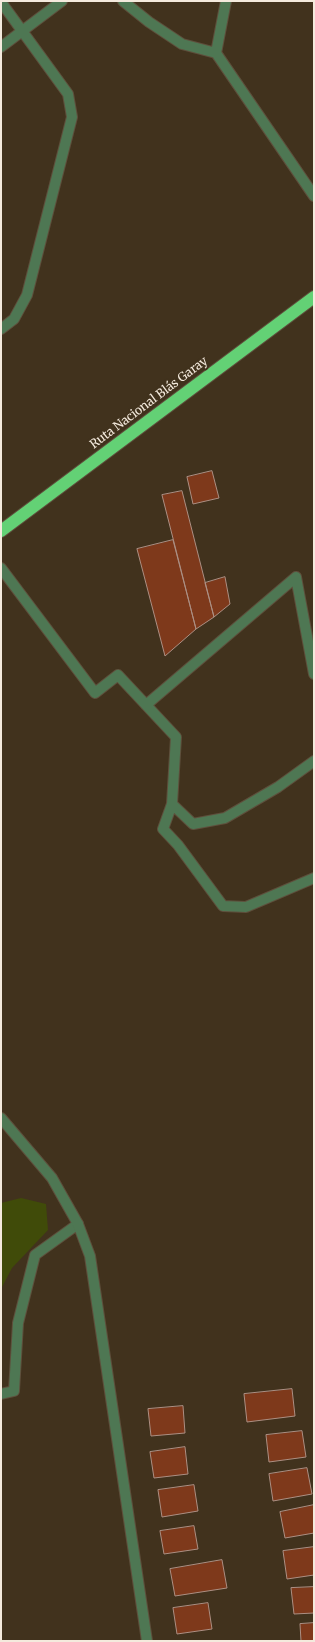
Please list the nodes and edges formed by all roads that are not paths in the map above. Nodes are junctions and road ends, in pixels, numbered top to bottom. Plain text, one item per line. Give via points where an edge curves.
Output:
1 (62, 1) edge
2 (124, 1) edge
3 (226, 1) edge
4 (1, 2) edge
5 (22, 31) junction
6 (1, 47) edge
7 (216, 53) junction
8 (314, 196) edge
9 (314, 297) edge
10 (1, 329) edge
11 (2, 528) edge
12 (1, 568) edge
13 (314, 674) edge
14 (146, 705) junction
15 (314, 761) edge
16 (172, 804) junction
17 (314, 878) edge
18 (1, 1118) edge
19 (78, 1224) junction
20 (1, 1394) edge
21 (147, 1641) edge

1 - 5 street
2 - 7 street via 182,44
3 - 7 street
4 - 5 street
5 - 6 street
5 - 10 street via 68,94 72,117 27,295 14,319
7 - 8 street
9 - 11 highway, Ruta Nacional Blás Garay
12 - 14 street via 95,693 118,675
13 - 14 street via 296,577
14 - 16 street via 176,737
15 - 16 street via 278,787 225,818 193,824
16 - 17 street via 163,829 223,906 246,907
18 - 19 street via 52,1178
19 - 20 street via 35,1255 18,1323 14,1391
19 - 21 street via 90,1256

